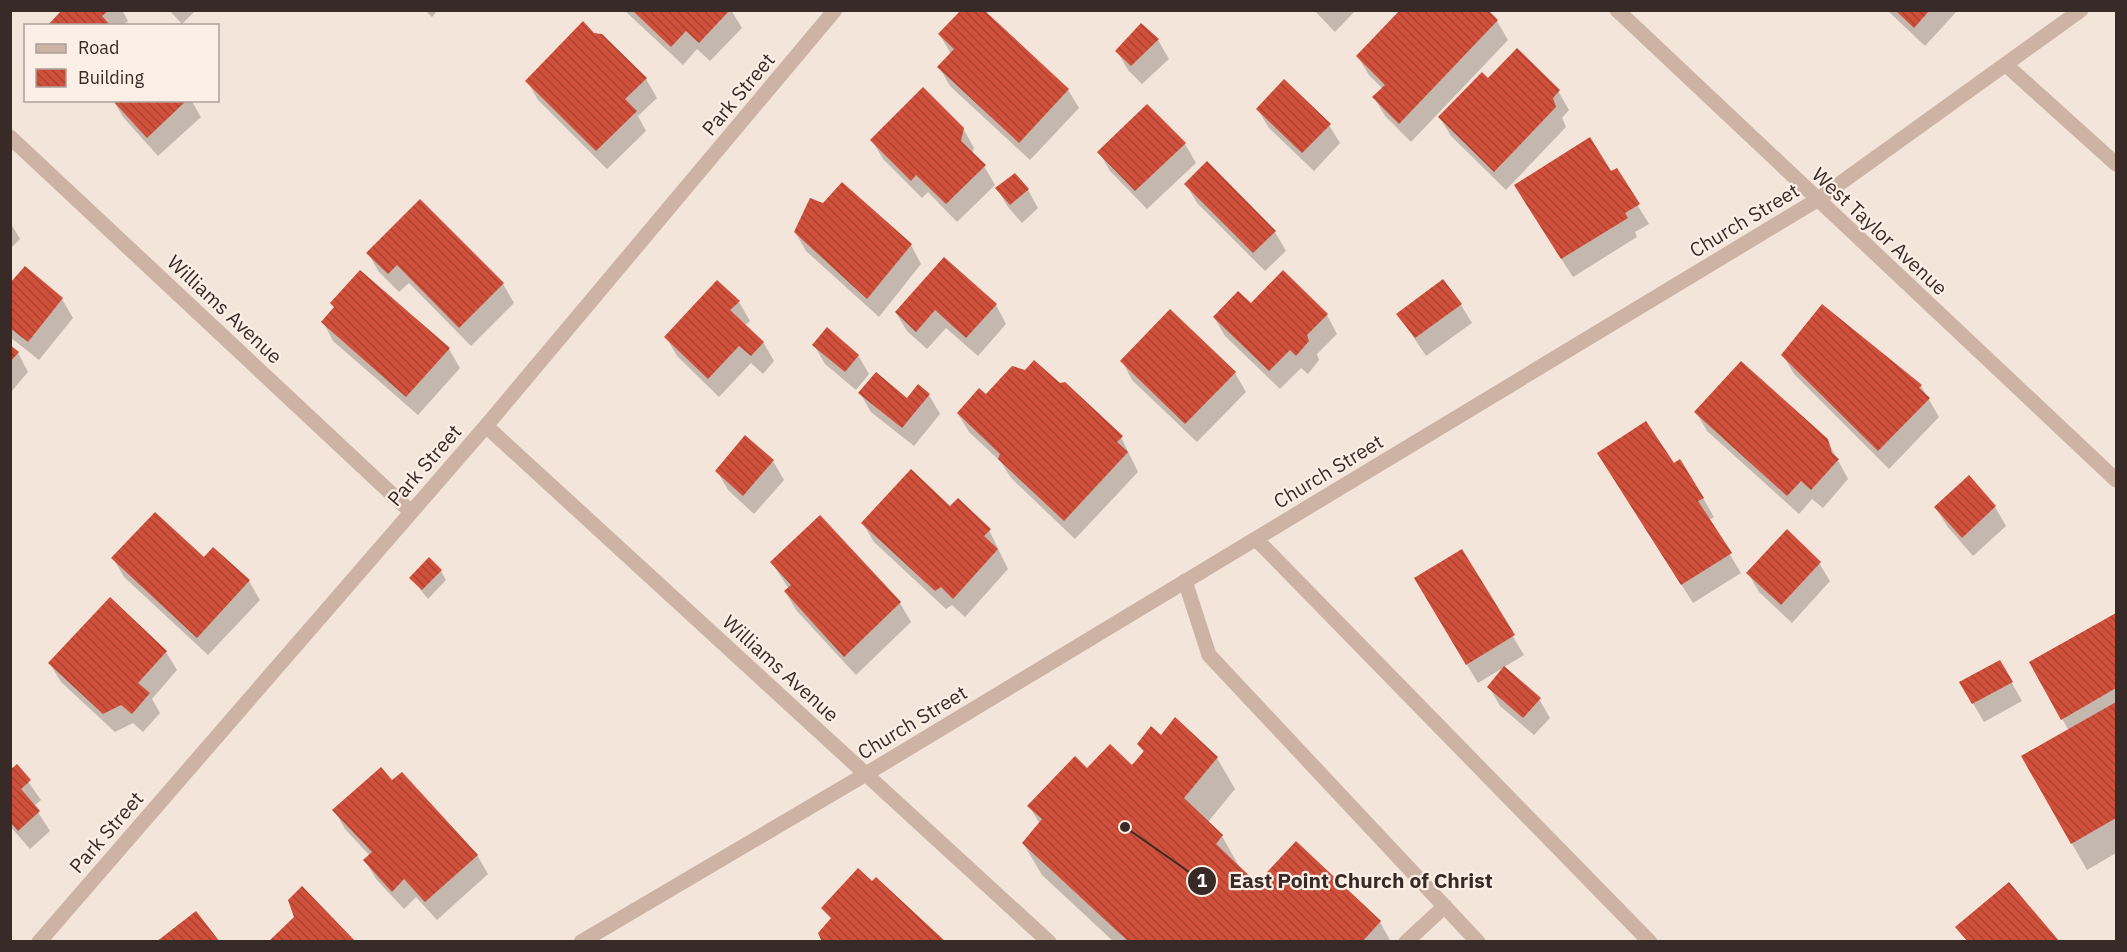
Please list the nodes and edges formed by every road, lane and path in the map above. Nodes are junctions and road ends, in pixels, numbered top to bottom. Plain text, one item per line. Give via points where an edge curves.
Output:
1 (835, 10) edge
2 (1617, 10) edge
3 (2081, 10) edge
4 (2006, 65) junction
5 (10, 137) edge
6 (2116, 164) edge
7 (1817, 200) junction
8 (486, 426) junction
9 (2116, 480) edge
10 (411, 512) junction
11 (1256, 539) junction
12 (1185, 581) junction
13 (866, 774) junction
14 (1445, 906) junction
15 (39, 942) edge
16 (580, 942) edge
17 (1048, 942) edge
18 (1406, 942) edge
19 (1478, 942) edge
20 (1650, 942) edge

1 - 8 street, Park Street
2 - 7 street, West Taylor Avenue
3 - 4 street, Church Street
4 - 6 street
4 - 7 street, Church Street
5 - 10 street, Williams Avenue
7 - 9 street, West Taylor Avenue
7 - 11 street, Church Street
8 - 10 street, Park Street
8 - 13 street, Williams Avenue
10 - 15 street, Park Street
11 - 12 street, Church Street
11 - 20 street
12 - 13 street, Church Street
12 - 14 street via 1209,655
13 - 16 street, Church Street
13 - 17 street, Williams Avenue
14 - 18 street
14 - 19 street

